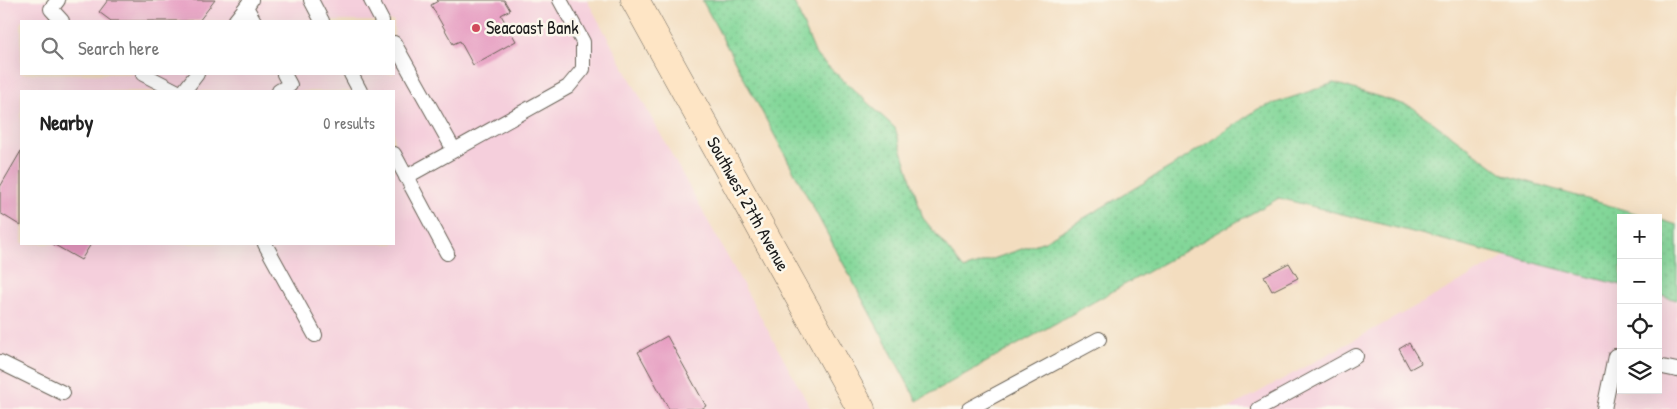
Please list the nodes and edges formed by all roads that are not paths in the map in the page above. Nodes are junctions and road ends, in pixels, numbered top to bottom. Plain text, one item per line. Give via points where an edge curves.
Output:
1 (58, 0) edge
2 (311, 0) edge
3 (371, 0) edge
4 (560, 0) edge
5 (635, 0) edge
6 (248, 3) edge
7 (61, 20) edge
8 (236, 20) edge
9 (254, 20) edge
10 (321, 20) edge
11 (381, 20) edge
12 (395, 45) edge
13 (145, 75) edge
14 (196, 75) edge
15 (285, 75) edge
16 (351, 75) edge
17 (174, 90) edge
18 (185, 90) edge
19 (281, 90) edge
20 (359, 90) edge
21 (454, 150) junction
22 (395, 156) edge
23 (406, 177) junction
24 (266, 245) edge
25 (447, 253) dead end
26 (315, 335) dead end
27 (1099, 339) dead end
28 (1356, 356) dead end
29 (1617, 356) edge
30 (0, 362) edge
31 (1662, 367) edge
32 (1677, 370) edge
33 (63, 393) dead end
34 (862, 409) edge
35 (969, 409) edge
36 (1259, 409) edge
37 (1604, 409) edge

1 - 7 lane via 51,9
2 - 10 lane
3 - 11 lane
4 - 21 lane via 583,42 583,69 568,87
5 - 34 main road, Southwest 27th Avenue
6 - 8 lane
6 - 9 lane
12 - 21 lane
13 - 17 lane
14 - 18 lane
15 - 19 lane via 290,85
16 - 20 lane
21 - 23 lane
22 - 23 lane
23 - 25 lane
24 - 26 lane
27 - 35 lane
28 - 36 lane
29 - 37 lane
30 - 33 lane
31 - 32 lane

